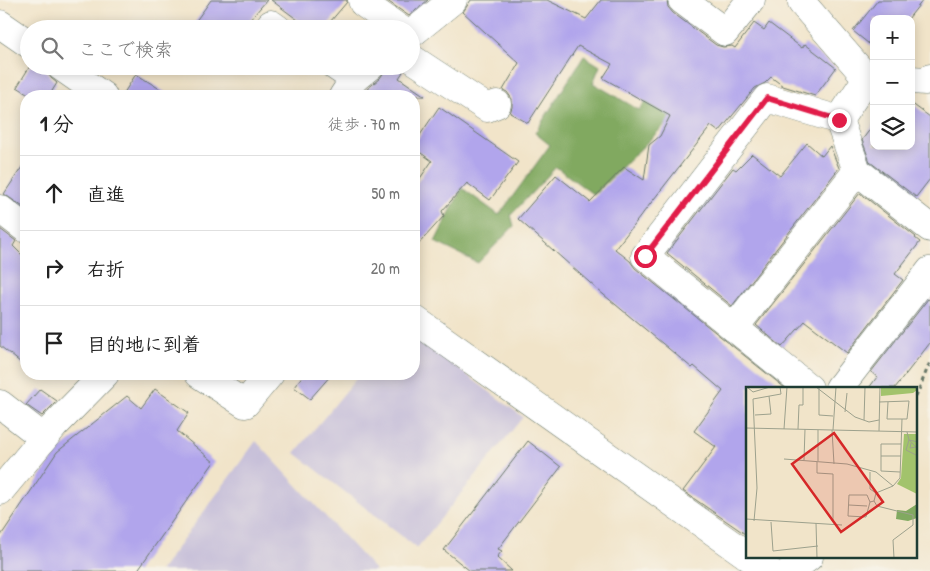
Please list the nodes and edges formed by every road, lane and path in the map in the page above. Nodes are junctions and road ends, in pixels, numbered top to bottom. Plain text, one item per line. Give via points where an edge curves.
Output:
1 (362, 0) edge
2 (453, 0) edge
3 (682, 0) edge
4 (751, 0) edge
5 (797, 1) edge
6 (387, 20) edge
7 (0, 24) edge
8 (420, 27) edge
9 (20, 38) edge
10 (420, 64) edge
11 (73, 75) edge
12 (870, 78) edge
13 (930, 78) edge
14 (915, 80) edge
15 (94, 90) edge
16 (497, 104) dead end
17 (839, 120) junction
18 (857, 171) junction
19 (0, 209) edge
20 (20, 224) edge
21 (930, 228) edge
22 (930, 271) edge
23 (420, 323) edge
24 (734, 328) junction
25 (930, 362) edge
26 (99, 380) edge
27 (208, 380) edge
28 (265, 380) edge
29 (808, 387) edge
30 (840, 387) edge
31 (918, 392) edge
32 (0, 404) edge
33 (44, 438) junction
34 (0, 491) edge
35 (746, 556) edge
36 (749, 558) edge
37 (808, 558) edge
38 (768, 571) edge
39 (790, 571) edge

1 - 6 street
2 - 8 street
3 - 4 street via 725,32
5 - 12 street
7 - 9 street
10 - 16 street via 487,108
11 - 15 street
12 - 17 street
13 - 14 street
17 - 18 street
17 - 24 street via 767,98 645,256
18 - 21 street
18 - 24 street
19 - 20 street
22 - 30 street
23 - 35 street
24 - 29 street
25 - 31 path
26 - 33 street
27 - 28 street via 246,404
32 - 33 street
33 - 34 street
36 - 38 street
37 - 39 street

